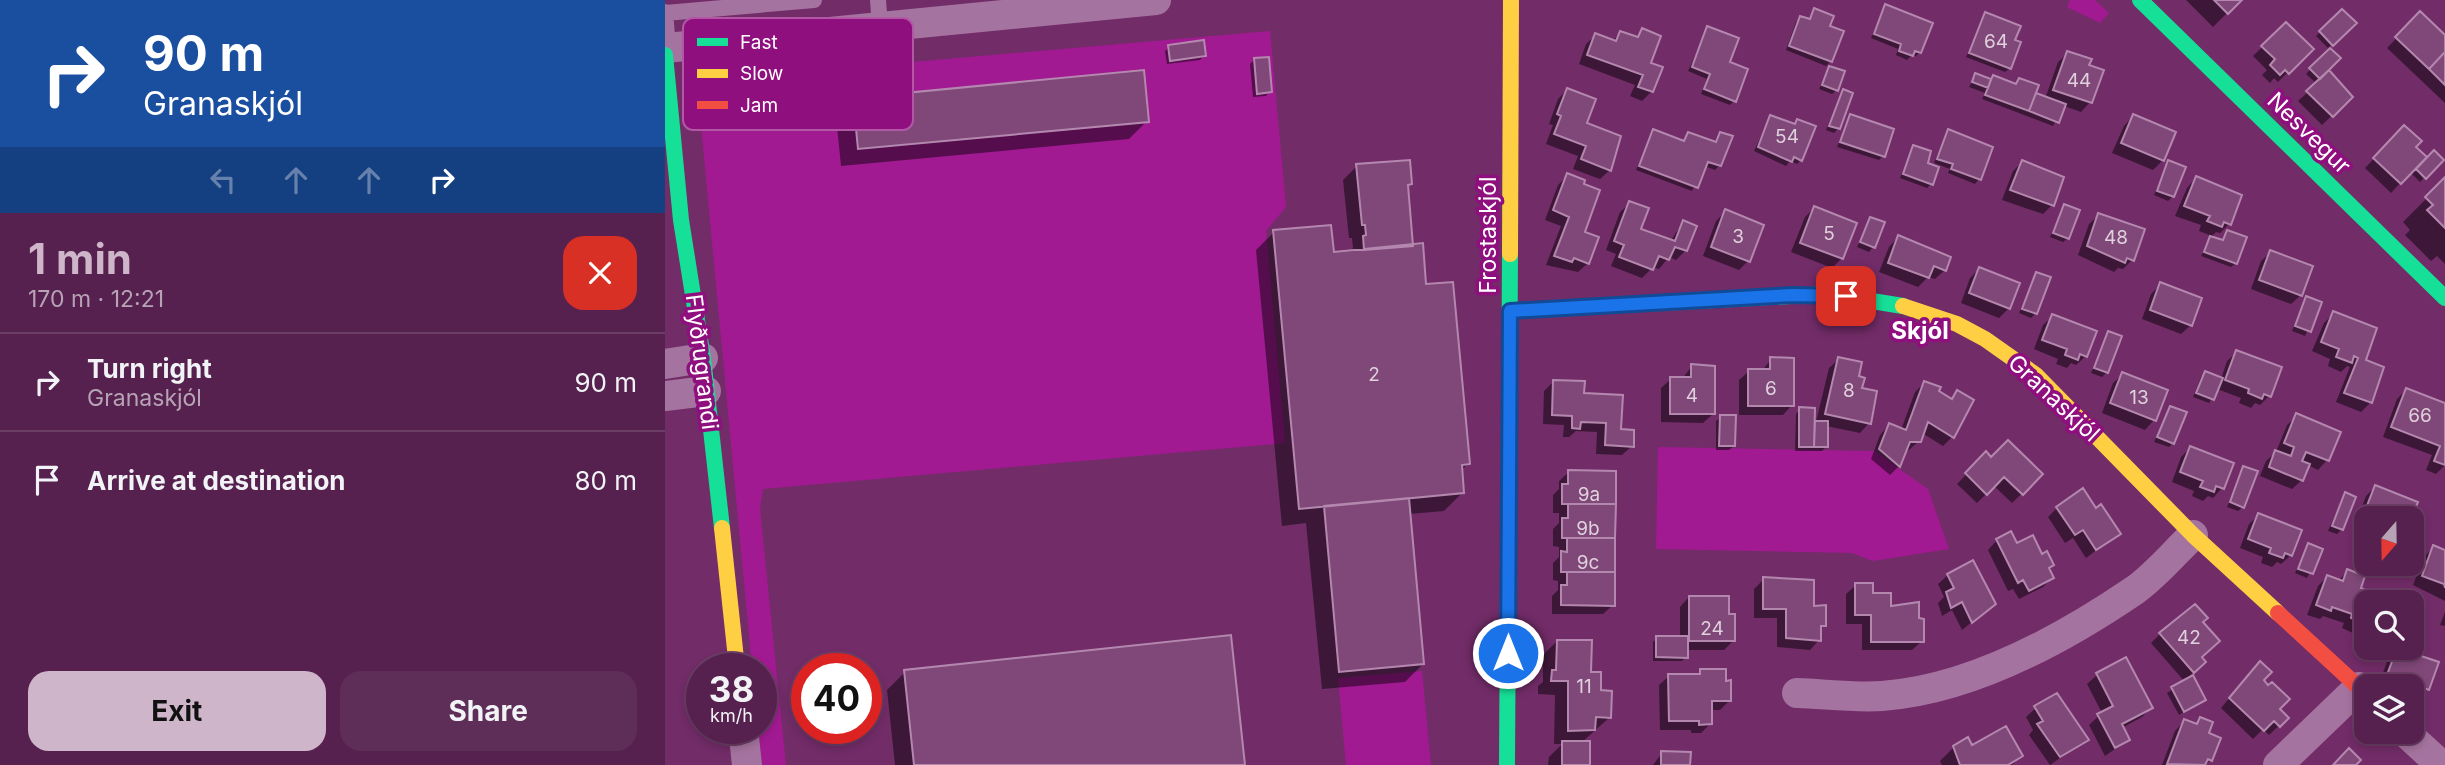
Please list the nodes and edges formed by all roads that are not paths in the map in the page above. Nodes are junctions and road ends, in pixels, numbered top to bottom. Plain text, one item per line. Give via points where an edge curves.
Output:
1 (814, 0) edge
2 (1156, 0) edge
3 (1511, 0) edge
4 (2140, 0) edge
5 (1095, 3) edge
6 (665, 13) edge
7 (879, 13) edge
8 (850, 18) edge
9 (666, 50) edge
10 (2445, 298) edge
11 (1510, 311) junction
12 (703, 358) junction
13 (665, 365) edge
14 (706, 391) junction
15 (665, 396) edge
16 (2193, 535) junction
17 (735, 653) edge
18 (2354, 684) edge
19 (1797, 693) dead end
20 (2354, 698) edge
21 (745, 744) edge
22 (2418, 744) edge
23 (747, 765) edge
24 (1507, 765) edge
25 (2277, 765) edge
26 (2441, 765) edge

1 - 6 lane
2 - 5 street
3 - 11 street, Frostaskjól
4 - 10 street, Nesvegur
5 - 7 street
6 - 9 lane
7 - 8 street
9 - 12 street, Flyðrugrandi via 681,220
11 - 16 street, Granaskjól via 1828,294 1928,313 1985,339 2036,375
11 - 24 street, Frostaskjól
12 - 13 street
12 - 14 street, Flyðrugrandi
14 - 15 street
14 - 17 street, Flyðrugrandi
16 - 18 street, Granaskjól
16 - 19 street via 2136,589 2040,646 1980,673 1881,696
20 - 25 street, Granaskjól
21 - 23 street
22 - 26 street

